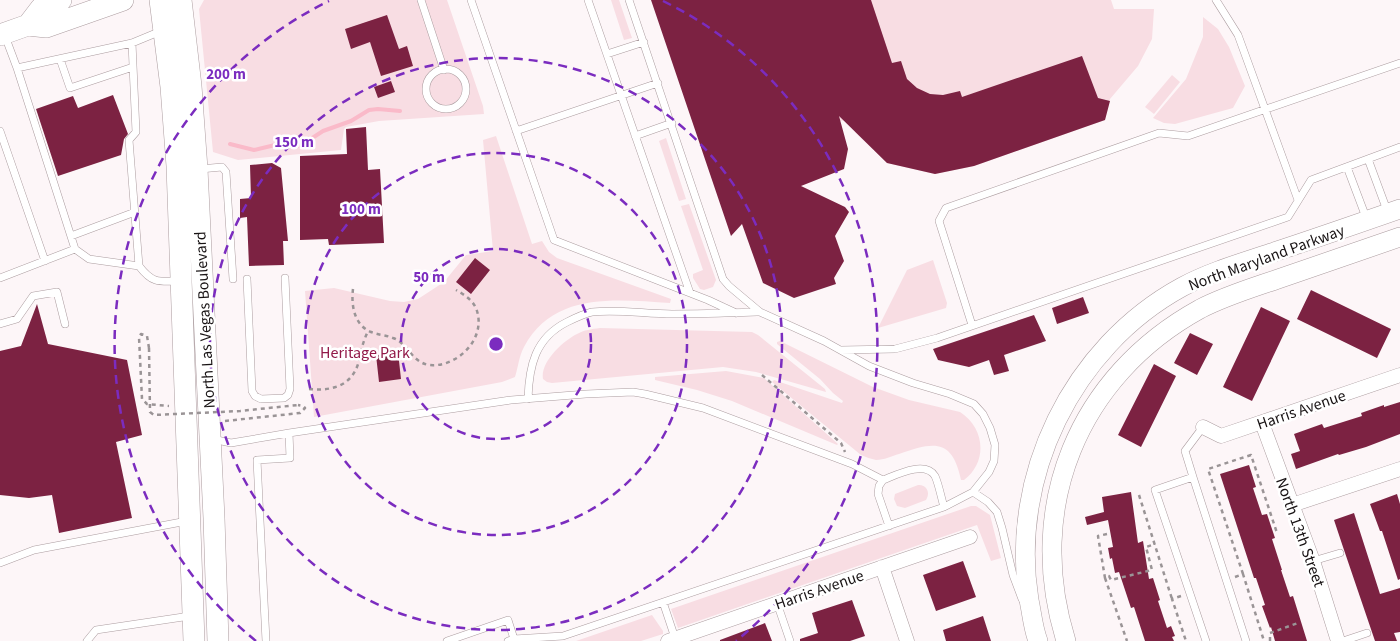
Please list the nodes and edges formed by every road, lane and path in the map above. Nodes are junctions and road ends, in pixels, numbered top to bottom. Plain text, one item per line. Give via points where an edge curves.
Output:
1 (61, 0) edge
2 (123, 0) edge
3 (160, 0) edge
4 (181, 0) edge
5 (421, 0) edge
6 (471, 0) edge
7 (588, 0) edge
8 (629, 0) edge
9 (1216, 0) edge
10 (28, 25) junction
11 (164, 30) junction
12 (2, 34) edge
13 (644, 42) junction
14 (132, 43) junction
15 (607, 54) junction
16 (60, 59) junction
17 (1400, 63) edge
18 (17, 68) junction
19 (133, 68) junction
20 (444, 70) junction
21 (658, 83) junction
22 (622, 96) junction
23 (1265, 109) junction
24 (672, 123) junction
25 (0, 131) edge
26 (516, 131) junction
27 (635, 136) junction
28 (1400, 147) edge
29 (1368, 159) junction
30 (1346, 166) junction
31 (197, 169) junction
32 (1298, 200) junction
33 (1394, 211) edge
34 (135, 212) junction
35 (1367, 221) junction
36 (71, 236) junction
37 (1399, 238) edge
38 (1377, 245) junction
39 (75, 249) junction
40 (45, 261) junction
41 (139, 266) junction
42 (0, 278) edge
43 (285, 278) dead end
44 (233, 279) dead end
45 (247, 279) dead end
46 (203, 280) junction
47 (180, 281) junction
48 (352, 289) dead end
49 (456, 290) dead end
50 (690, 293) junction
51 (736, 312) junction
52 (760, 312) junction
53 (0, 324) edge
54 (65, 324) dead end
55 (972, 325) junction
56 (368, 331) junction
57 (840, 350) junction
58 (762, 375) dead end
59 (1400, 375) edge
60 (309, 389) dead end
61 (528, 398) junction
62 (176, 406) dead end
63 (1262, 423) junction
64 (1204, 427) joint
65 (215, 430) junction
66 (290, 433) junction
67 (852, 464) junction
68 (1400, 469) edge
69 (1193, 477) junction
70 (883, 480) junction
71 (974, 492) junction
72 (1139, 495) dead end
73 (1292, 505) junction
74 (944, 507) junction
75 (214, 518) junction
76 (189, 520) junction
77 (889, 526) junction
78 (1277, 533) dead end
79 (1107, 534) dead end
80 (970, 537) dead end
81 (1155, 544) junction
82 (1340, 553) dead end
83 (1313, 562) junction
84 (0, 563) edge
85 (882, 567) junction
86 (1243, 574) junction
87 (1105, 578) junction
88 (1226, 580) junction
89 (1189, 592) junction
90 (1172, 599) junction
91 (663, 602) junction
92 (777, 603) junction
93 (193, 616) junction
94 (1298, 623) dead end
95 (1367, 633) dead end
96 (1036, 636) edge
97 (511, 640) edge
98 (673, 640) edge
99 (86, 641) edge
100 (194, 641) edge
101 (218, 641) edge
102 (266, 641) edge
103 (447, 641) edge
104 (790, 641) edge
105 (907, 641) edge
106 (1066, 641) edge
107 (1127, 641) edge
108 (1186, 641) edge
109 (1206, 641) edge
110 (1246, 641) edge
111 (1264, 641) edge
112 (1270, 641) edge
113 (1338, 641) edge
114 (1344, 641) edge

1 - 10 main road via 41,8
2 - 10 main road via 46,27
3 - 11 main road, North Las Vegas Boulevard
4 - 31 main road, North Las Vegas Boulevard
5 - 20 lane
6 - 26 lane
7 - 15 lane
8 - 13 lane
9 - 23 lane via 1238,35
10 - 12 main road
11 - 14 lane
11 - 47 main road, North Las Vegas Boulevard via 177,166
12 - 18 lane
13 - 15 lane
13 - 21 lane
14 - 16 lane
14 - 19 lane
15 - 22 lane
16 - 18 lane
16 - 19 lane via 70,88
17 - 23 lane
18 - 36 lane
19 - 34 lane via 136,132 129,140
20 - 20 lane via 433,75 426,92 432,103 449,109 464,99 466,87 461,76
21 - 22 lane
21 - 24 lane
22 - 26 lane
22 - 27 lane
23 - 32 lane
23 - 55 lane via 1188,136 1159,134 946,208 938,221
24 - 27 lane
24 - 52 lane via 720,272 729,286
25 - 40 lane
26 - 50 lane via 554,240
27 - 50 lane
28 - 29 lane
29 - 30 lane
29 - 33 lane
30 - 32 lane via 1310,180
30 - 35 lane
31 - 44 lane via 222,167 226,172
31 - 46 main road, North Las Vegas Boulevard
32 - 55 lane via 1288,217
33 - 35 main road, North Maryland Parkway
33 - 37 main road
34 - 36 lane
34 - 41 lane
35 - 38 main road
35 - 96 main road, North Maryland Parkway via 1227,268 1183,287 1144,312 1085,371 1062,407 1033,482 1026,529 1025,574
36 - 39 lane
37 - 38 main road, North Maryland Parkway
38 - 106 main road, North Maryland Parkway via 1234,294 1200,309 1164,331 1129,361 1098,399 1071,448 1057,491 1051,539 1053,588
39 - 40 lane
39 - 41 lane via 89,258
40 - 42 lane
41 - 47 lane via 158,282
43 - 45 lane via 290,389 284,398 261,399 252,391
46 - 47 main road
46 - 65 main road, North Las Vegas Boulevard
47 - 76 main road, North Las Vegas Boulevard
48 - 56 path via 354,313
49 - 56 path via 473,302 478,318 475,338 467,350 450,363 423,364 396,339
50 - 51 lane
51 - 52 lane
51 - 61 lane via 591,312 577,317 560,325 540,344 530,372
52 - 57 lane
53 - 54 lane via 17,319 33,296 57,292
55 - 57 lane via 895,349
56 - 60 path via 355,370 348,380 326,391
57 - 71 lane via 878,369 974,404 983,414 995,445 994,461
58 - 67 path via 841,443
59 - 63 street, Harris Avenue
61 - 66 lane
61 - 67 lane via 646,394 703,408
62 - 65 path, bridge via 156,406 147,404 142,399 141,334 148,336 148,348 150,412 154,415 240,411 298,404 304,408 300,412
63 - 64 street, Harris Avenue via 1221,436
63 - 73 street, North 13th Street
64 - 69 lane via 1185,450
65 - 66 lane via 231,443
65 - 75 main road, North Las Vegas Boulevard
66 - 102 lane via 290,458 256,460
67 - 70 lane
68 - 73 street
69 - 88 lane
69 - 89 lane via 1155,490
70 - 74 lane via 928,469 934,476
70 - 77 lane via 878,494
71 - 74 lane
71 - 96 lane via 997,512 1013,575
72 - 81 path
73 - 83 street, North 13th Street
74 - 77 lane
75 - 76 main road
75 - 101 main road, North Las Vegas Boulevard
76 - 84 lane via 34,550
76 - 93 main road, North Las Vegas Boulevard
77 - 91 lane
78 - 86 path via 1250,455 1208,470
79 - 87 path via 1098,536
80 - 85 street, Harris Avenue
81 - 87 path via 1146,547 1152,570 1111,580 1110,576
81 - 90 path
82 - 83 lane
83 - 113 street, North 13th Street
85 - 92 street, Harris Avenue
85 - 105 street
86 - 88 path
86 - 111 path
87 - 107 path
88 - 110 lane
89 - 90 path
89 - 109 lane
90 - 108 path
91 - 97 lane via 563,636
91 - 98 lane
92 - 98 street, Harris Avenue
92 - 104 lane
93 - 99 lane via 96,630
93 - 100 main road, North Las Vegas Boulevard
94 - 112 path via 1270,633
95 - 114 lane
97 - 103 lane via 508,620

